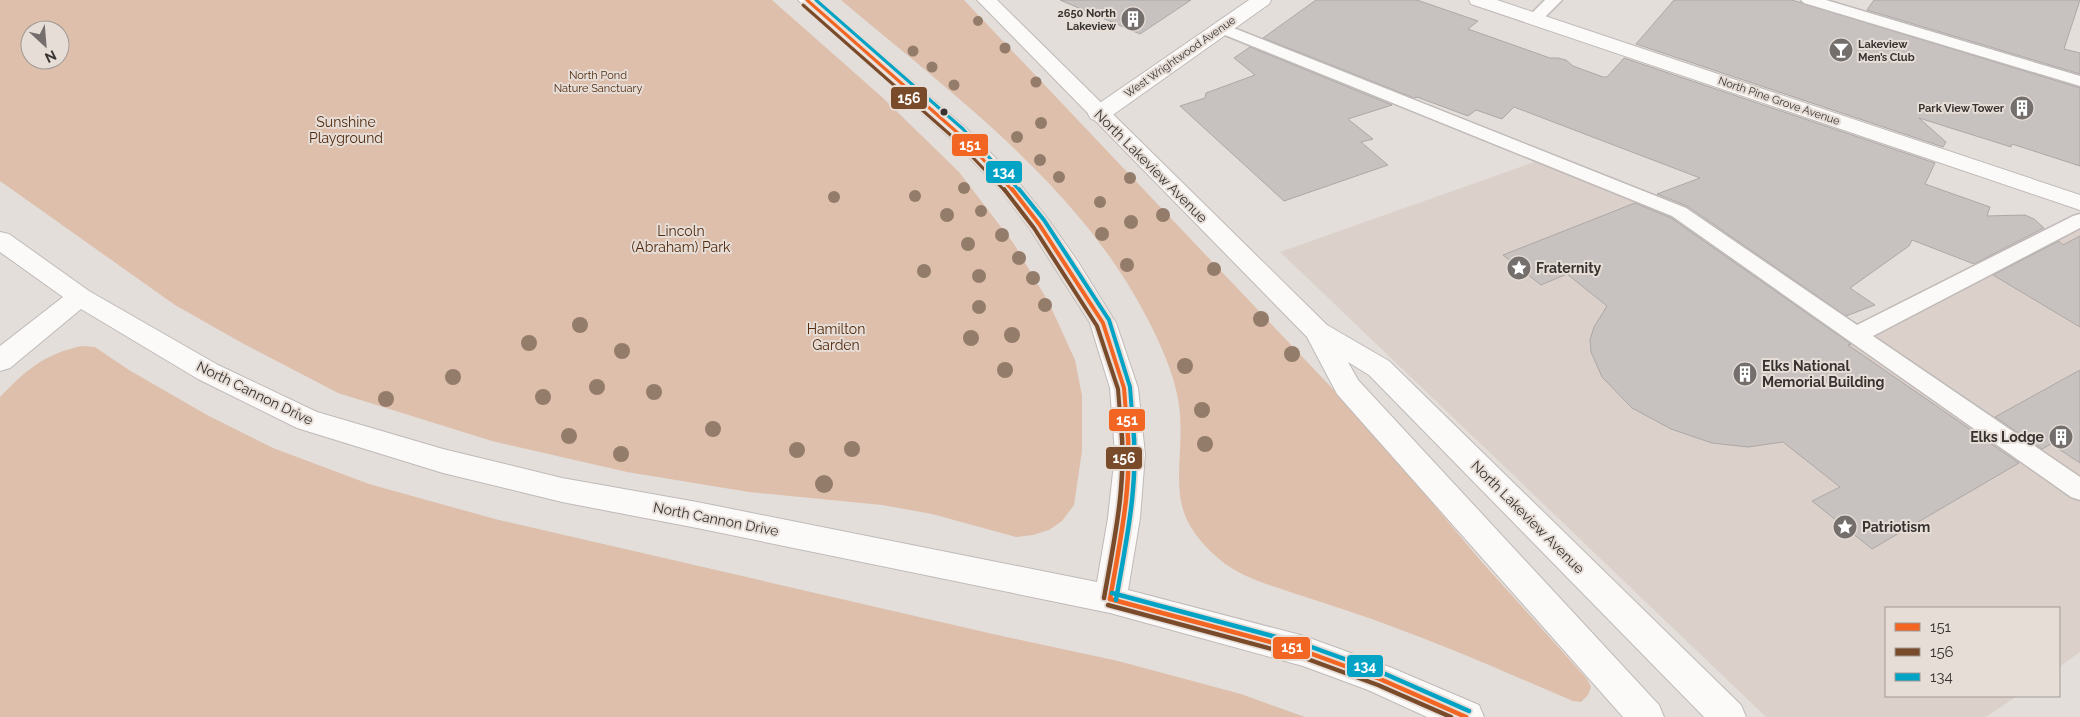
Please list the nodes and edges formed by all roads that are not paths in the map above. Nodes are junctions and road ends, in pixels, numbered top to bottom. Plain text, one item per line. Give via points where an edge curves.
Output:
1 (807, 0) edge
2 (986, 0) edge
3 (1262, 0) edge
4 (1478, 0) edge
5 (1554, 0) edge
6 (1809, 0) edge
7 (1534, 19) junction
8 (1221, 28) junction
9 (2080, 81) edge
10 (1099, 114) junction
11 (2080, 202) edge
12 (2080, 220) edge
13 (0, 240) edge
14 (80, 297) junction
15 (1318, 332) junction
16 (1856, 335) junction
17 (0, 361) edge
18 (2080, 490) edge
19 (1110, 598) junction
20 (1637, 713) edge
21 (1466, 717) edge
22 (1728, 717) edge

1 - 19 street via 959,134 1008,184 1054,246 1103,323 1124,388 1130,454 1124,518
2 - 10 street, North Lakeview Avenue
3 - 8 street, West Wrightwood Avenue
4 - 7 street, North Pine Grove Avenue
5 - 7 lane
6 - 9 lane
7 - 11 street, North Pine Grove Avenue
8 - 10 street, West Wrightwood Avenue
8 - 16 lane via 1679,212
10 - 15 street, North Lakeview Avenue
12 - 16 lane
13 - 14 street, North Cannon Drive
14 - 17 street
14 - 19 street, North Cannon Drive via 208,372 307,420 443,461 562,490
15 - 20 street, North Lakeview Avenue via 1347,387
15 - 22 street, North Lakeview Avenue via 1380,368
16 - 18 lane
19 - 21 street, North Cannon Drive via 1304,651 1380,679

